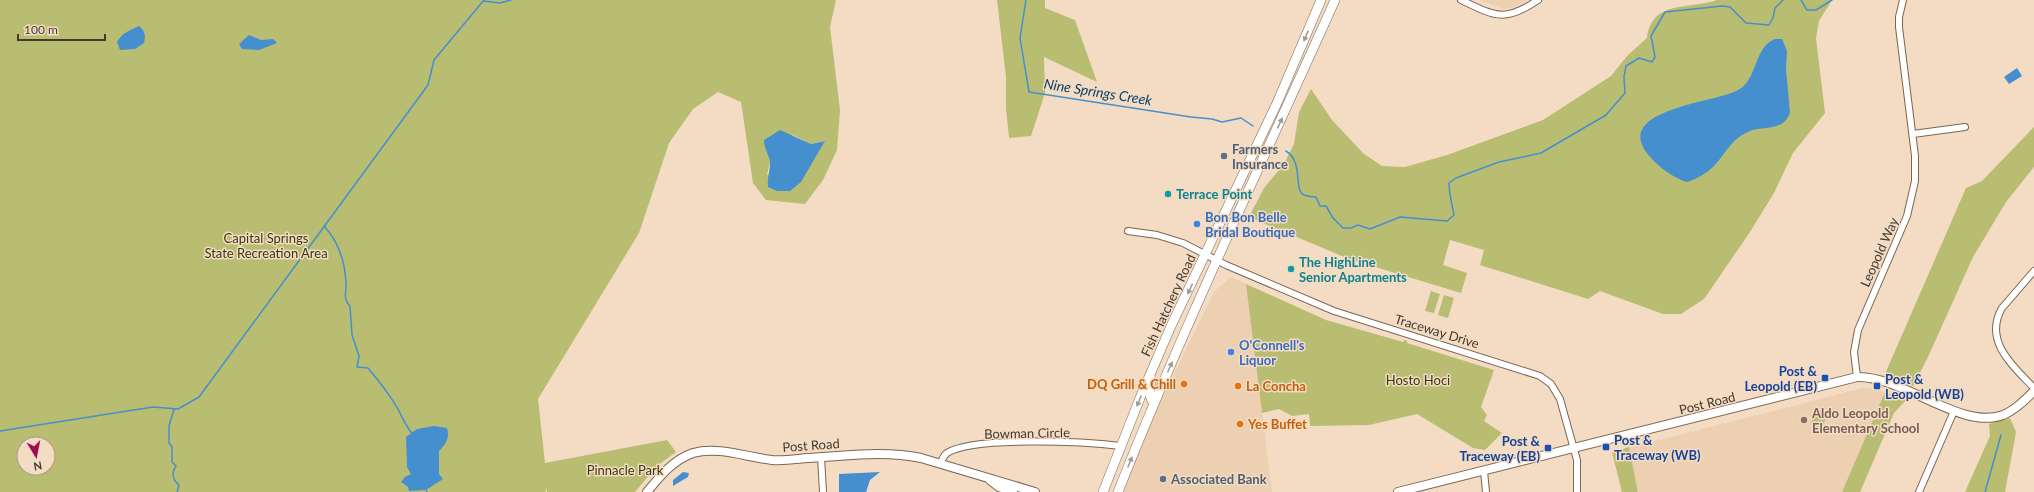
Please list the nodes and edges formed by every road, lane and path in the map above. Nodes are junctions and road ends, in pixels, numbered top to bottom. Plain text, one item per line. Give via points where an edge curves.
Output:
1 (1321, 0) edge
2 (1335, 0) edge
3 (1461, 0) edge
4 (1538, 0) edge
5 (1903, 0) edge
6 (1965, 127) dead end
7 (1913, 134) junction
8 (1128, 231) dead end
9 (1211, 257) junction
10 (2034, 271) edge
11 (1153, 368) junction
12 (1857, 377) junction
13 (2034, 389) edge
14 (1154, 403) junction
15 (1954, 411) junction
16 (1121, 446) junction
17 (1574, 448) junction
18 (821, 457) junction
19 (941, 464) junction
20 (1484, 471) junction
21 (989, 479) junction
22 (647, 492) edge
23 (823, 492) edge
24 (1013, 492) edge
25 (1035, 492) edge
26 (1104, 492) edge
27 (1118, 492) edge
28 (1398, 492) edge
29 (1486, 492) edge
30 (1577, 492) edge
31 (1919, 492) edge

1 -> 9 main road, Fish Hatchery Road
9 -> 2 main road, Fish Hatchery Road
3 - 4 street via 1484,11 1503,15 1522,11
5 - 7 street, Leopold Way via 1899,17 1900,40
6 - 7 street
7 - 12 street, Leopold Way via 1916,165 1912,201 1858,330 1854,352
8 - 9 street, Traceway Drive via 1157,235 1183,243
9 -> 11 main road, Fish Hatchery Road
14 -> 9 main road, Fish Hatchery Road
9 - 17 street, Traceway Drive via 1334,311 1540,376 1550,384 1560,399
10 - 13 street via 1998,314 1996,331 2001,351
11 - 14 main road via 1150,394
11 -> 16 main road, Fish Hatchery Road
12 - 15 street, Post Road via 1886,381
12 - 17 street, Post Road
13 - 15 street, Post Road via 2011,411 1996,417 1973,417
27 -> 14 main road, Fish Hatchery Road
15 - 31 street
16 - 19 street, Bowman Circle via 1086,443 987,444 950,452 943,457
16 - 26 main road, Fish Hatchery Road
17 - 20 street, Post Road
17 - 30 street, Traceway Drive via 1577,460
18 - 19 street, Post Road via 890,453
18 - 22 street, Post Road via 774,460 701,451 671,465
18 - 23 street
19 - 21 street, Post Road
20 - 28 street, Post Road
20 - 29 street
21 - 24 street, Post Road via 999,487
21 - 25 street, Post Road

